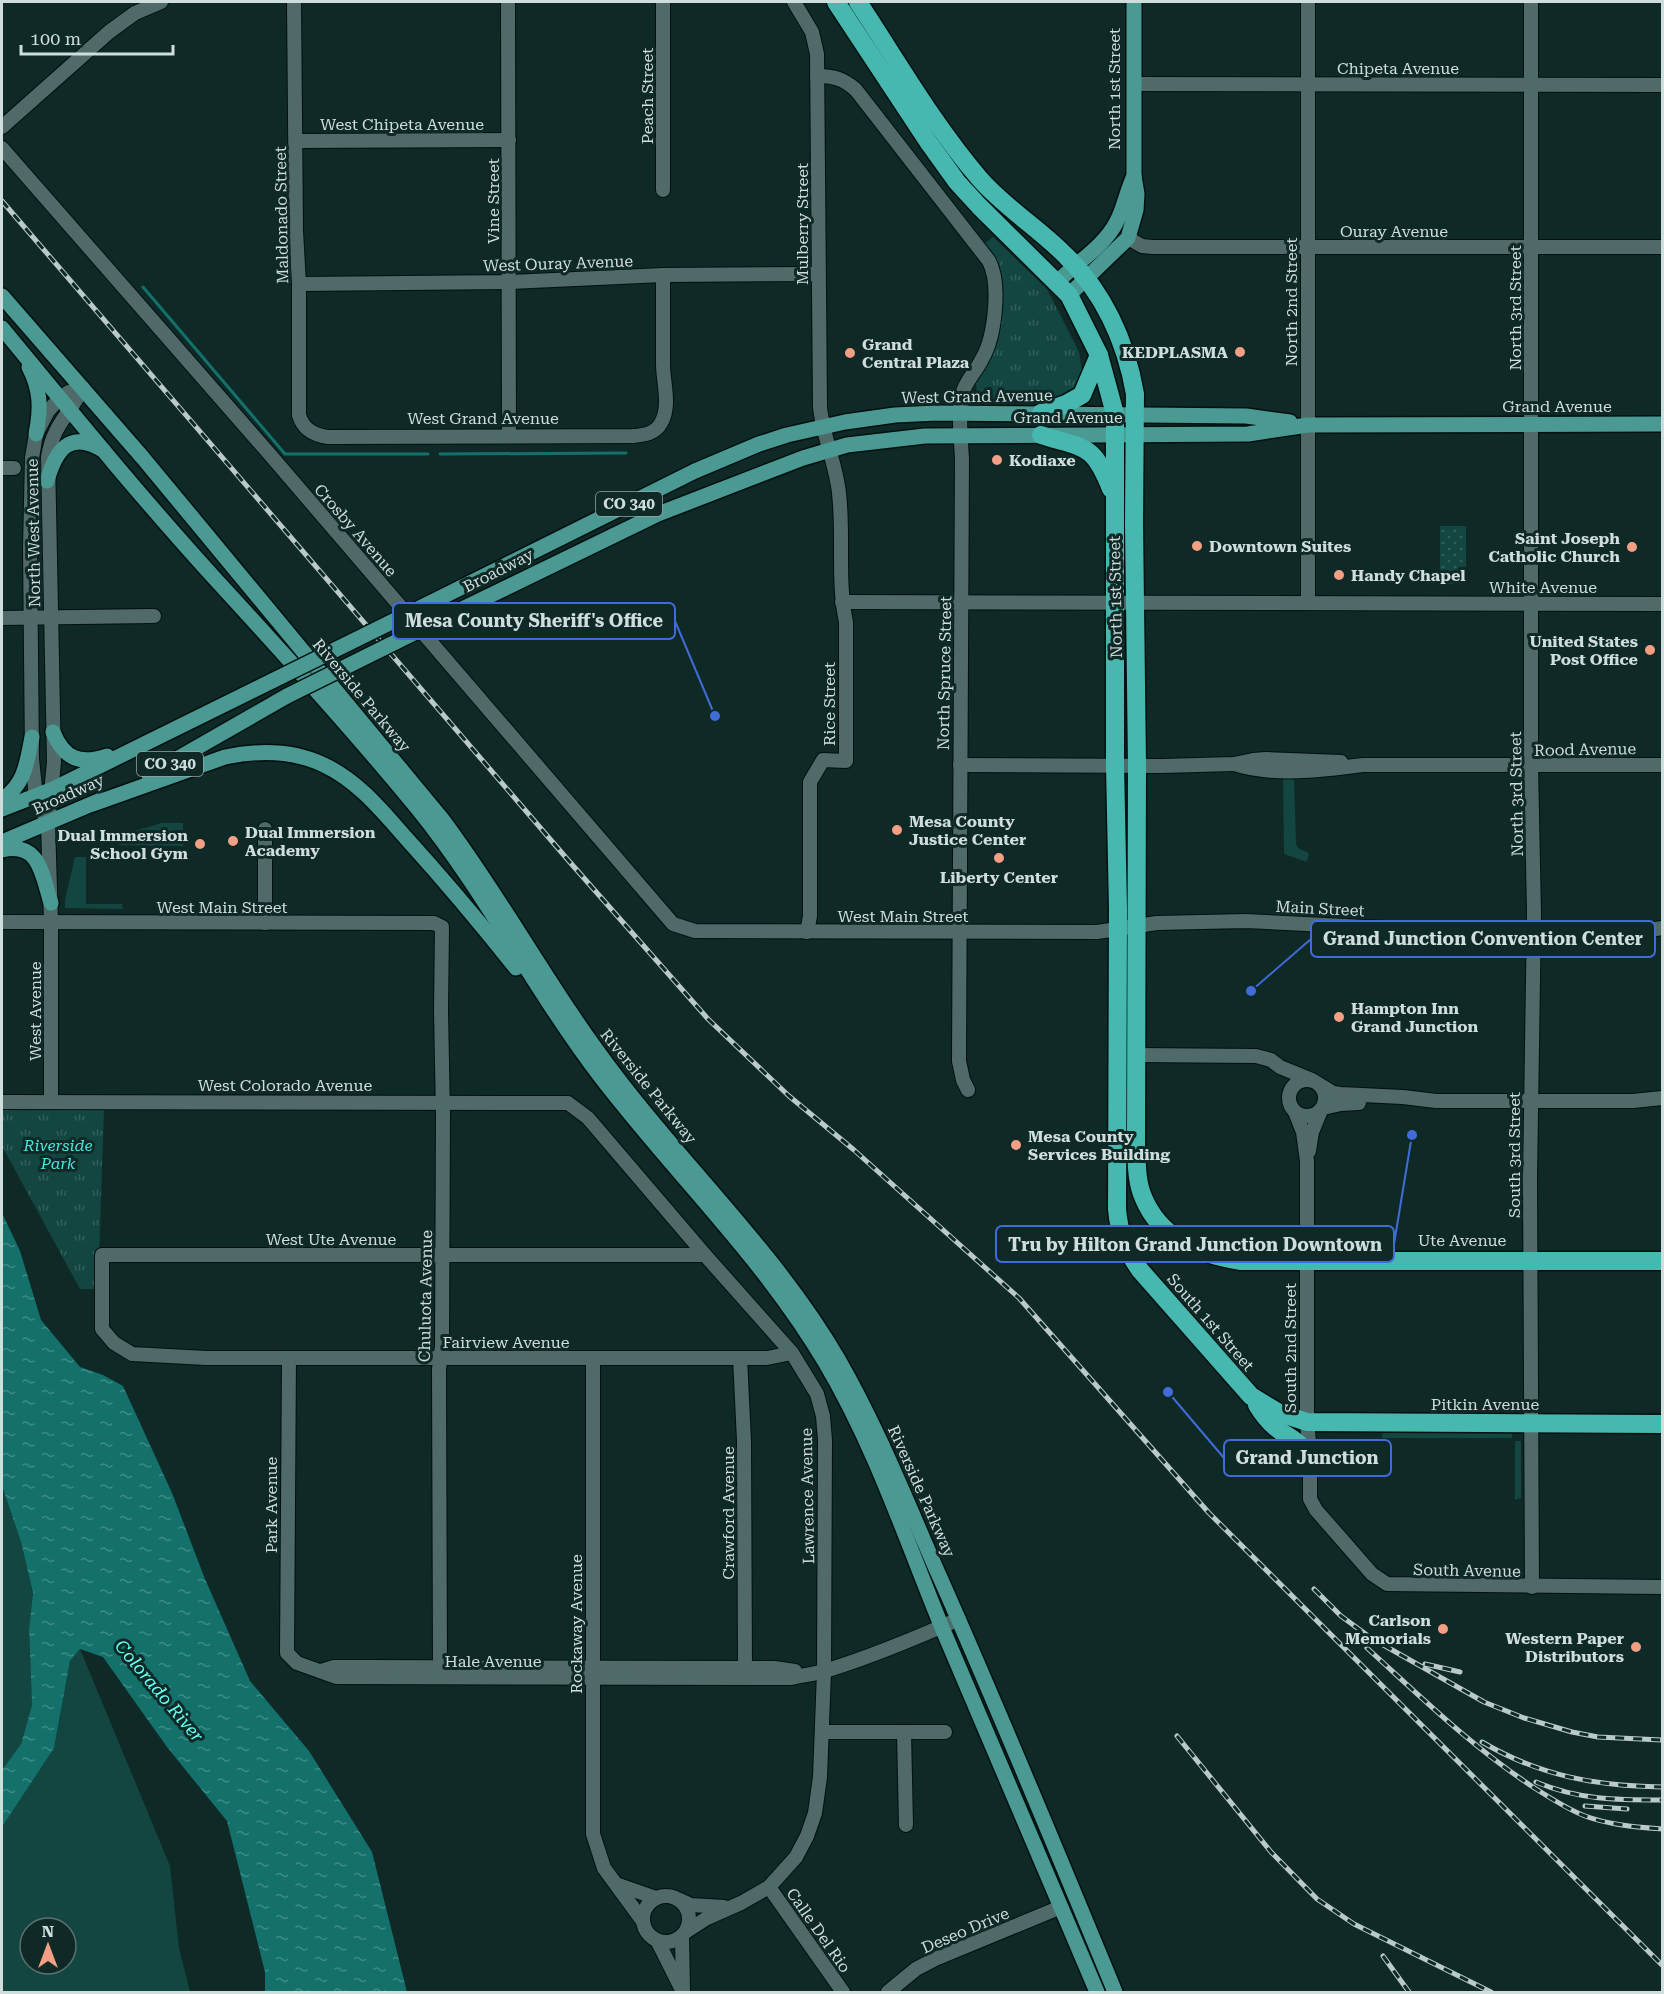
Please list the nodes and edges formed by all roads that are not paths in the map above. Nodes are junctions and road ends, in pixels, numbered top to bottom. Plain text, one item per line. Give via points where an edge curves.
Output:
1 (161, 2) edge
2 (294, 2) edge
3 (508, 2) edge
4 (663, 2) edge
5 (794, 2) edge
6 (836, 2) edge
7 (858, 2) edge
8 (1134, 2) edge
9 (1308, 2) edge
10 (1531, 2) edge
11 (817, 76) junction
12 (1134, 84) junction
13 (1308, 84) junction
14 (1531, 85) junction
15 (1662, 85) edge
16 (2, 127) edge
17 (509, 140) junction
18 (296, 141) junction
19 (2, 148) edge
20 (1134, 176) junction
21 (663, 190) dead end
22 (1128, 238) junction
23 (1308, 247) junction
24 (1531, 247) junction
25 (1662, 247) edge
26 (1074, 265) junction
27 (819, 274) junction
28 (663, 275) junction
29 (1086, 280) junction
30 (510, 282) junction
31 (299, 284) junction
32 (1063, 289) junction
33 (2, 296) edge
34 (2, 328) edge
35 (17, 346) junction
36 (1099, 355) junction
37 (83, 388) junction
38 (66, 403) junction
39 (960, 413) junction
40 (1041, 413) junction
41 (1115, 414) junction
42 (1134, 414) junction
43 (1308, 424) junction
44 (1532, 424) junction
45 (1662, 424) edge
46 (304, 426) joint
47 (822, 426) junction
48 (36, 434) junction
49 (1041, 435) junction
50 (1115, 435) junction
51 (1134, 435) junction
52 (509, 436) junction
53 (961, 436) junction
54 (829, 450) junction
55 (107, 453) junction
56 (47, 481) junction
57 (1115, 500) junction
58 (842, 602) junction
59 (962, 602) junction
60 (1115, 603) junction
61 (1135, 603) junction
62 (1308, 603) junction
63 (1532, 603) junction
64 (1662, 604) edge
65 (31, 616) junction
66 (51, 616) junction
67 (154, 616) dead end
68 (2, 618) edge
69 (53, 732) junction
70 (32, 737) junction
71 (152, 741) junction
72 (960, 765) junction
73 (1115, 765) junction
74 (1137, 765) junction
75 (1662, 765) edge
76 (1531, 766) junction
77 (53, 789) junction
78 (36, 797) junction
79 (2, 799) edge
80 (93, 804) junction
81 (2, 809) edge
82 (48, 824) junction
83 (266, 829) dead end
84 (2, 842) edge
85 (2, 849) edge
86 (51, 903) junction
87 (2, 922) edge
88 (51, 922) junction
89 (265, 923) junction
90 (1137, 926) junction
91 (442, 927) joint
92 (1662, 928) edge
93 (1118, 929) junction
94 (687, 930) joint
95 (807, 932) junction
96 (960, 932) junction
97 (1534, 939) junction
98 (568, 1034) junction
99 (1136, 1055) junction
100 (1280, 1067) junction
101 (1316, 1082) junction
102 (968, 1090) dead end
103 (1289, 1095) junction
104 (1385, 1097) junction
105 (1662, 1098) edge
106 (51, 1101) junction
107 (1530, 1101) junction
108 (2, 1102) edge
109 (443, 1102) junction
110 (568, 1103) joint
111 (1322, 1109) junction
112 (1295, 1112) junction
113 (1306, 1161) junction
114 (443, 1255) junction
115 (705, 1255) junction
116 (1306, 1260) junction
117 (1531, 1260) junction
118 (1662, 1261) edge
119 (114, 1343) joint
120 (792, 1353) junction
121 (289, 1358) junction
122 (441, 1358) junction
123 (740, 1358) junction
124 (593, 1359) junction
125 (1251, 1396) junction
126 (1307, 1422) junction
127 (1531, 1423) junction
128 (1662, 1424) edge
129 (1310, 1464) junction
130 (1310, 1499) joint
131 (1532, 1587) junction
132 (1662, 1587) edge
133 (959, 1619) junction
134 (942, 1626) junction
135 (288, 1653) joint
136 (440, 1667) junction
137 (745, 1668) junction
138 (321, 1671) junction
139 (824, 1672) junction
140 (592, 1673) junction
141 (809, 1673) junction
142 (822, 1732) junction
143 (904, 1732) junction
144 (945, 1732) dead end
145 (906, 1825) dead end
146 (614, 1883) junction
147 (769, 1887) junction
148 (656, 1898) junction
149 (680, 1900) junction
150 (729, 1907) junction
151 (1061, 1907) junction
152 (642, 1920) junction
153 (684, 1934) junction
154 (658, 1941) junction
155 (683, 1992) edge
156 (843, 1992) edge
157 (888, 1992) edge
158 (1097, 1992) edge
159 (1115, 1992) edge

1 - 16 street via 109,32
2 - 18 street, Maldonado Street
3 - 17 street, Vine Street
4 - 21 street, Peach Street
5 - 11 street, Mulberry Street via 815,42
6 - 32 highway via 957,182
7 - 26 highway via 948,139 980,178
8 - 12 main road, North 1st Street
9 - 13 street, North 2nd Street
10 - 14 street, North 3rd Street
11 - 27 street, Mulberry Street
11 - 39 street, North Spruce Street via 833,76 856,90 991,264 994,317 986,351 962,393
12 - 13 street, Chipeta Avenue
12 - 20 main road, North 1st Street
13 - 14 street, Chipeta Avenue
13 - 23 street, North 2nd Street
14 - 15 street, Chipeta Avenue
14 - 24 street, North 3rd Street
17 - 18 street, West Chipeta Avenue
17 - 30 street, Vine Street
18 - 31 street, Maldonado Street
19 - 94 street, Crosby Avenue via 662,913
20 - 22 main road, North 1st Street via 1136,210
20 - 26 main road, North 1st Street via 1117,222
22 - 23 street, Ouray Avenue via 1152,247
22 - 29 main road, North 1st Street
23 - 24 street, Ouray Avenue
23 - 43 street, North 2nd Street
24 - 25 street, Ouray Avenue
24 - 44 street, North 3rd Street
26 - 29 highway, North 1st Street
26 - 32 main road, North 1st Street
27 - 28 street, West Ouray Avenue
27 - 47 street, Mulberry Street
28 - 30 street, West Ouray Avenue
28 - 52 street, West Grand Avenue via 666,404 660,424 642,435
29 - 32 main road, North 1st Street
29 - 42 highway, North 1st Street via 1117,330 1132,376
30 - 31 street, West Ouray Avenue
30 - 52 street, Vine Street
31 - 46 street, Maldonado Street via 299,415
32 - 36 highway, North 1st Street
33 - 37 main road, Riverside Parkway
34 - 35 main road, Riverside Parkway
35 - 38 main road, Riverside Parkway
35 - 48 main road via 39,392
36 - 40 highway via 1082,395
36 - 41 highway, North 1st Street
37 - 38 street, North West Avenue
37 - 133 main road, Riverside Parkway via 442,819 599,1054 761,1248 804,1306 876,1430
38 - 48 street, North West Avenue via 48,411
38 - 55 main road, Riverside Parkway
38 - 56 street, North West Avenue via 52,436
39 - 40 main road, West Grand Avenue / CO 340
39 - 47 main road, West Grand Avenue / CO 340 via 895,415
39 - 53 street, North Spruce Street
40 - 41 main road, West Grand Avenue / CO 340
41 - 42 main road, West Grand Avenue / CO 340
41 - 50 highway, North 1st Street
42 - 43 main road, Grand Avenue via 1246,416
42 - 51 highway, North 1st Street
43 - 44 main road, Grand Avenue
43 - 51 main road, Grand Avenue via 1248,434
43 - 62 street, North 2nd Street
44 - 45 main road, Grand Avenue
44 - 63 street, North 3rd Street
46 - 52 street, West Grand Avenue via 328,437
47 - 54 street, Mulberry Street
47 - 71 main road, Broadway / CO 340, bridge via 723,458
48 - 65 street, North West Avenue via 30,472
49 - 50 main road, Grand Avenue / CO 340
49 - 53 main road, Grand Avenue / CO 340
49 - 57 highway via 1092,453
50 - 51 main road, Grand Avenue / CO 340
50 - 57 highway, North 1st Street
51 - 61 highway, North 1st Street
53 - 54 main road, Grand Avenue / CO 340 via 899,438
53 - 59 street, North Spruce Street
54 - 58 street, Rice Street via 839,492
54 - 80 main road, Broadway / CO 340, bridge via 658,514 287,696
55 - 56 main road via 89,443 70,443 55,457
55 - 98 main road, Riverside Parkway via 419,811 465,873
56 - 66 street, North West Avenue
57 - 60 highway, North 1st Street
58 - 59 street, White Avenue
58 - 95 street, Rice Street via 846,622 846,760 823,760 810,782
59 - 60 street, White Avenue
59 - 72 street, North Spruce Street
60 - 61 street, White Avenue
60 - 73 highway, North 1st Street
61 - 62 street, White Avenue
61 - 74 highway, North 1st Street
62 - 63 street, White Avenue
63 - 64 street, White Avenue
63 - 76 street, North 3rd Street
65 - 66 street
65 - 68 street
65 - 70 street, North West Avenue
66 - 67 street
66 - 69 street, North West Avenue
69 - 71 main road via 62,750 81,760 101,758
69 - 77 street, North West Avenue
70 - 78 street, North West Avenue
70 - 79 main road via 22,778
71 - 77 main road, Broadway / CO 340
72 - 73 street, Rood Avenue
72 - 96 street, North Spruce Street
73 - 74 street, Rood Avenue
73 - 93 highway, North 1st Street
74 - 76 street, Rood Avenue via 1234,764 1252,770 1363,765
74 - 90 highway, North 1st Street
75 - 76 street, Rood Avenue
76 - 97 street, North 3rd Street
77 - 78 main road, Broadway / CO 340
77 - 82 street, North West Avenue
78 - 81 main road, Broadway / CO 340
78 - 82 street, North West Avenue
80 - 82 main road, Broadway / CO 340
80 - 98 main road via 240,754 292,754 325,766 355,785 401,832 456,893
82 - 84 main road, Broadway / CO 340
82 - 86 street, North West Avenue
83 - 89 street
85 - 86 main road via 22,849 33,855
86 - 88 street, North West Avenue
87 - 88 street, West Main Street
88 - 89 street, West Main Street
88 - 106 street, West Avenue
89 - 91 street, West Main Street via 434,923
90 - 93 street, Main Street
90 - 97 street, Main Street via 1157,922 1265,922 1385,928 1457,938
90 - 99 highway
91 - 109 street, Chuluota Avenue
92 - 97 street, Main Street via 1598,939
93 - 96 street, West Main Street
93 - 125 highway, South 1st Street via 1117,1209 1122,1239 1140,1270
94 - 95 street, West Main Street
95 - 96 street, West Main Street
96 - 102 street, North Spruce Street via 959,1061
97 - 107 street, South 3rd Street
98 - 134 main road, Riverside Parkway via 624,1108 757,1263 824,1361 877,1466
99 - 100 street via 1256,1056
99 - 116 highway, Ute Avenue via 1137,1171 1143,1198 1163,1227 1179,1241 1217,1258
100 - 101 street
100 - 103 street
101 - 103 street via 1296,1083
101 - 104 street via 1333,1093
101 - 111 street via 1326,1095
103 - 112 street
104 - 107 street
104 - 111 street
105 - 107 street
106 - 108 street, West Colorado Avenue
106 - 109 street, West Colorado Avenue
107 - 117 street, South 3rd Street
109 - 110 street, West Colorado Avenue
109 - 114 street, Chuluota Avenue
110 - 115 street, Lawrence Avenue via 588,1118
111 - 112 street via 1308,1116
111 - 113 street, South 2nd Street
112 - 113 street, South 2nd Street via 1303,1132
113 - 116 street, South 2nd Street
114 - 115 street, West Ute Avenue
114 - 119 street, West Ute Avenue via 102,1255 102,1329
114 - 122 street, Chuluota Avenue
115 - 120 street, Lawrence Avenue
116 - 117 highway, Ute Avenue
116 - 126 street, South 2nd Street
117 - 118 highway, Ute Avenue
117 - 127 street, South 3rd Street
119 - 121 street, Fairview Avenue via 132,1354
120 - 123 street, Fairview Avenue
120 - 139 street, Lawrence Avenue via 817,1394 824,1428
121 - 122 street, Fairview Avenue
121 - 135 street, Park Avenue
122 - 124 street, Fairview Avenue
122 - 136 street, Chuluota Avenue
123 - 124 street, Fairview Avenue
123 - 137 street, Crawford Avenue
124 - 140 street, Rockaway Avenue
125 - 126 highway, South 1st Street via 1279,1413
125 - 129 highway via 1273,1425 1299,1442
126 - 127 highway, Pitkin Avenue
126 - 129 street, South 2nd Street
127 - 128 highway, Pitkin Avenue
127 - 131 street, South 3rd Street
129 - 130 street, South 2nd Street
130 - 131 street, South Avenue via 1366,1567 1387,1584
131 - 132 street, South Avenue
133 - 134 street, Hale Avenue
133 - 159 main road, Riverside Parkway
134 - 139 street, Hale Avenue
134 - 151 main road, Riverside Parkway
135 - 138 street, Hale Avenue via 297,1663
136 - 138 street, Hale Avenue via 334,1667
136 - 140 street, Hale Avenue
137 - 140 street, Hale Avenue
137 - 141 street, Hale Avenue
138 - 140 street, Hale Avenue via 336,1677
139 - 141 street, Hale Avenue
139 - 142 street, Lawrence Avenue
140 - 141 street, Hale Avenue via 791,1678
140 - 146 street, Rockaway Avenue via 593,1834 604,1868
142 - 143 street
142 - 147 street, Lawrence Avenue via 819,1792 812,1824 796,1857
143 - 144 street
143 - 145 street
146 - 148 street
146 - 152 street, Rockaway Avenue
147 - 150 street, Lawrence Avenue
147 - 156 street, Calle Del Rio
148 - 149 street
148 - 152 street via 649,1903
149 - 150 street, Lawrence Avenue via 691,1905
149 - 153 street via 689,1914
150 - 153 street, Lawrence Avenue
151 - 157 street, Deseo Drive via 935,1959
151 - 158 main road, Riverside Parkway
152 - 154 street via 650,1937
153 - 154 street via 675,1941
153 - 155 street
154 - 155 street

